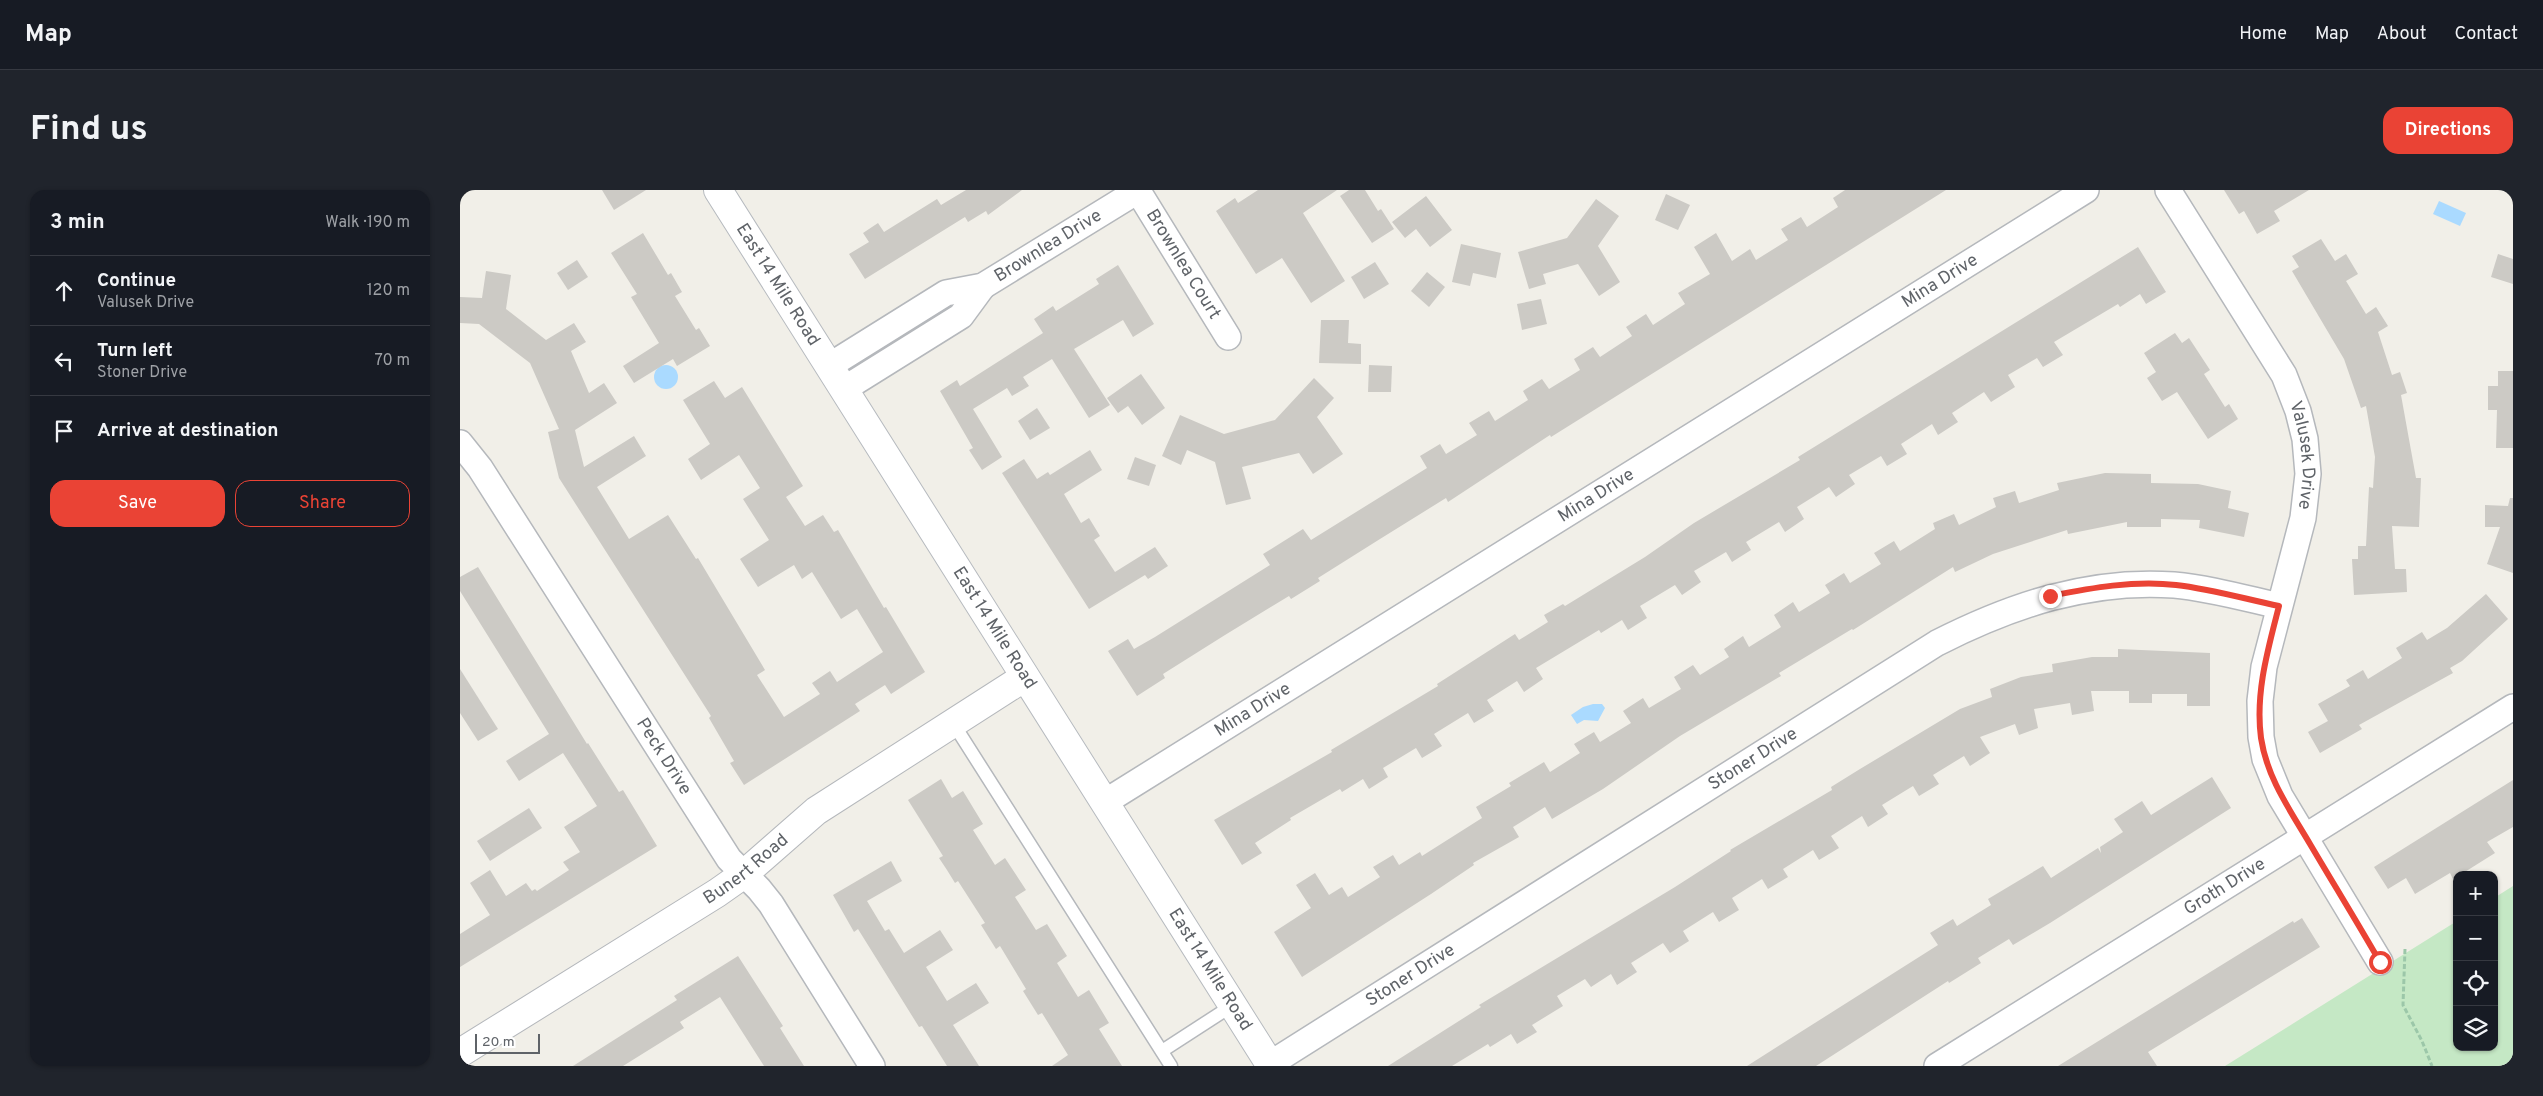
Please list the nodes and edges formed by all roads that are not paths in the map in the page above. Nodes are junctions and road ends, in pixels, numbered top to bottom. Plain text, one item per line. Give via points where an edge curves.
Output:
1 (718, 190) edge
2 (1138, 190) edge
3 (2086, 190) edge
4 (2168, 190) edge
5 (983, 286) junction
6 (1228, 337) dead end
7 (829, 366) junction
8 (844, 390) junction
9 (460, 443) edge
10 (2279, 606) junction
11 (1025, 678) junction
12 (2513, 707) edge
13 (953, 723) junction
14 (1105, 802) junction
15 (2305, 836) junction
16 (744, 874) junction
17 (2380, 962) dead end
18 (1233, 1005) junction
19 (1162, 1051) junction
20 (460, 1052) edge
21 (1270, 1065) edge
22 (872, 1066) edge
23 (1171, 1066) edge
24 (1937, 1066) edge

1 - 7 main road, East 14 Mile Road
2 - 5 street, Brownlea Drive
2 - 6 street, Brownlea Court
3 - 14 street, Mina Drive
4 - 10 street, Valusek Drive via 2284,375 2303,430 2308,474 2303,518
5 - 7 street, Brownlea Drive via 946,294
5 - 8 street, Brownlea Drive via 961,316
7 - 8 main road, East 14 Mile Road
8 - 11 main road, East 14 Mile Road
9 - 16 street, Peck Drive via 486,476 729,859
10 - 15 street, Valusek Drive via 2264,667 2260,701 2261,737 2265,759 2280,796
10 - 21 street, Stoner Drive via 2175,585 2130,584 2050,596 1984,620 1929,649
11 - 13 main road, Bunert Road
11 - 14 main road, East 14 Mile Road
12 - 15 street, Groth Drive
13 - 16 main road, Bunert Road via 816,811
13 - 19 lane
14 - 18 main road, East 14 Mile Road
15 - 17 street, Valusek Drive
15 - 24 street, Groth Drive
16 - 20 main road, Bunert Road
16 - 22 street, Peck Drive via 771,904
18 - 19 lane
18 - 21 main road, East 14 Mile Road
19 - 23 lane

